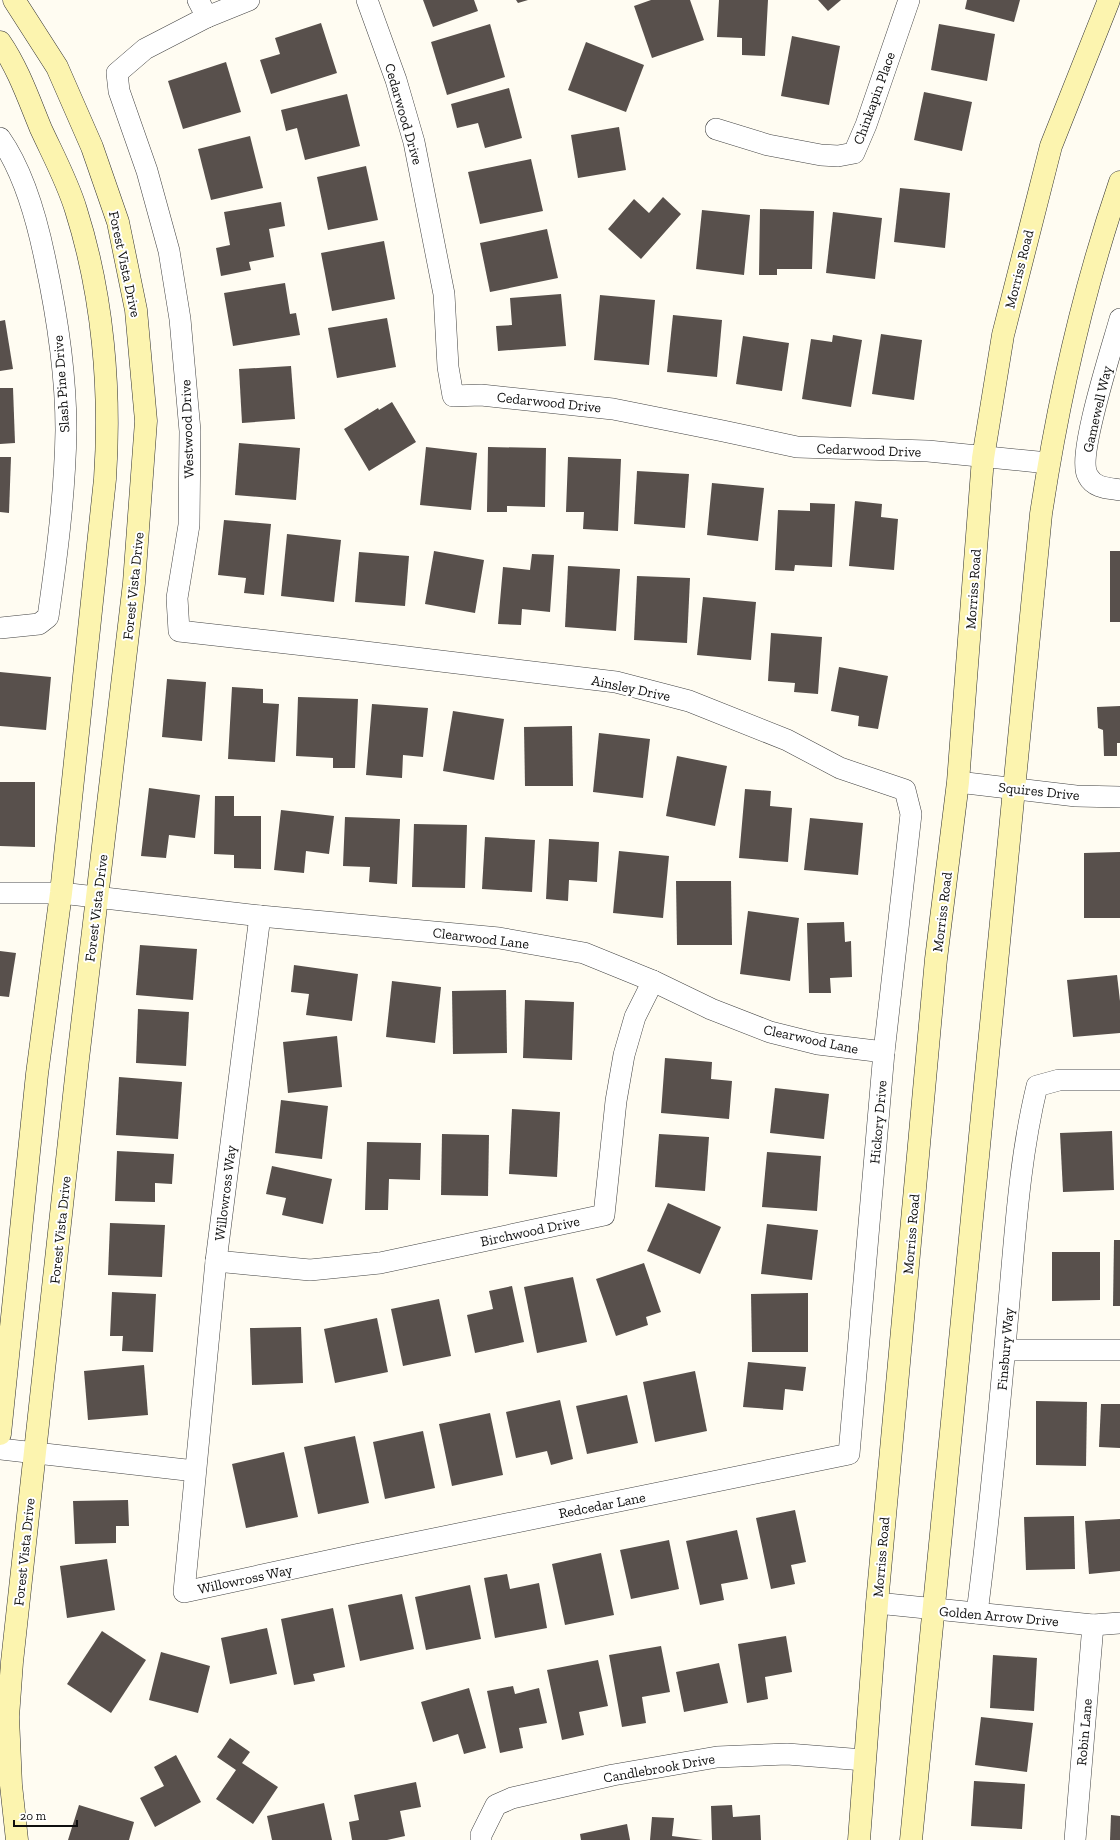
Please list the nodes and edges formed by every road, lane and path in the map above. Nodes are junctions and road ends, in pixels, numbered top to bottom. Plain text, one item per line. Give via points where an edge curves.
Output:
1 (14, 0) edge
2 (249, 0) edge
3 (366, 0) edge
4 (909, 0) edge
5 (1109, 0) edge
6 (203, 9) edge
7 (0, 42) edge
8 (716, 129) dead end
9 (0, 138) edge
10 (1120, 182) edge
11 (1120, 319) edge
12 (983, 458) junction
13 (1048, 463) junction
14 (1120, 490) edge
15 (0, 628) edge
16 (340, 648) joint
17 (958, 782) junction
18 (1014, 788) junction
19 (905, 790) joint
20 (1120, 797) edge
21 (0, 893) edge
22 (61, 893) junction
23 (97, 898) junction
24 (260, 916) junction
25 (653, 981) junction
26 (884, 1052) junction
27 (1120, 1080) edge
28 (216, 1261) junction
29 (1005, 1350) junction
30 (1120, 1350) edge
31 (0, 1434) edge
32 (0, 1449) edge
33 (35, 1453) junction
34 (849, 1454) joint
35 (195, 1470) junction
36 (355, 1555) joint
37 (877, 1603) junction
38 (932, 1609) junction
39 (977, 1614) junction
40 (1120, 1623) edge
41 (1093, 1624) junction
42 (864, 1760) junction
43 (17, 1840) edge
44 (481, 1840) edge
45 (858, 1840) edge
46 (911, 1840) edge
47 (1075, 1840) edge

1 - 23 main road, Forest Vista Drive via 57,67 92,147 118,222 136,310 146,421 141,500 134,583
2 - 6 street
3 - 12 street, Cedarwood Drive via 396,80 414,142 444,294 448,367 453,396 481,395 613,409 797,448 928,451
4 - 8 street, Chinkapin Place via 854,153 838,156 821,155 768,145
5 - 12 main road, Morriss Road via 1051,146 1002,335
6 - 16 street, Westwood Drive via 145,49 117,73 119,91 148,171 169,251 180,319 190,431 189,525 177,598 178,631
7 - 22 main road via 27,96 76,209 100,320 105,380 105,479
9 - 15 street, Slash Pine Drive via 8,150 33,210 42,246 54,302 65,394 66,430 61,512 48,617 39,624
10 - 13 main road via 1103,231 1076,330
11 - 14 street, Gamewell Way via 1100,387 1085,464 1088,476 1100,487
12 - 13 street, Cedarwood Drive
12 - 17 main road, Morriss Road
13 - 18 main road
16 - 19 street, Ainsley Drive via 616,682 689,701 787,740 840,768
17 - 18 street, Squires Drive
17 - 37 main road, Morriss Road via 936,959
18 - 20 street, Squires Drive via 1076,796
18 - 38 main road
19 - 26 street, Hickory Drive via 911,814
21 - 22 street, Clearwood Lane
22 - 23 street, Clearwood Lane
22 - 31 main road via 38,1074
23 - 24 street, Clearwood Lane
23 - 33 main road, Forest Vista Drive
24 - 25 street, Clearwood Lane via 499,938 584,953
24 - 28 street, Willowross Way
25 - 26 street, Clearwood Lane via 770,1032 818,1044
25 - 28 street, Birchwood Drive via 635,1017 624,1055 616,1102 604,1215 380,1263 310,1270
26 - 34 street, Hickory Drive
27 - 29 street, Finsbury Way via 1059,1080 1037,1086 1029,1118 1021,1174
28 - 35 street, Willowross Way
29 - 30 street
29 - 39 street, Finsbury Way
32 - 33 street
33 - 35 street
33 - 43 main road, Forest Vista Drive via 8,1717 11,1786
34 - 36 street, Redcedar Lane
35 - 36 street, Willowross Way via 184,1592
37 - 38 street, Golden Arrow Drive
37 - 42 main road, Morriss Road
38 - 39 street, Golden Arrow Drive
38 - 46 main road via 928,1683
39 - 41 street, Golden Arrow Drive
40 - 41 street, Golden Arrow Drive
41 - 47 street, Robin Lane
42 - 44 street, Candlebrook Drive via 787,1754 717,1757 613,1775 496,1804
42 - 45 main road, Morriss Road

